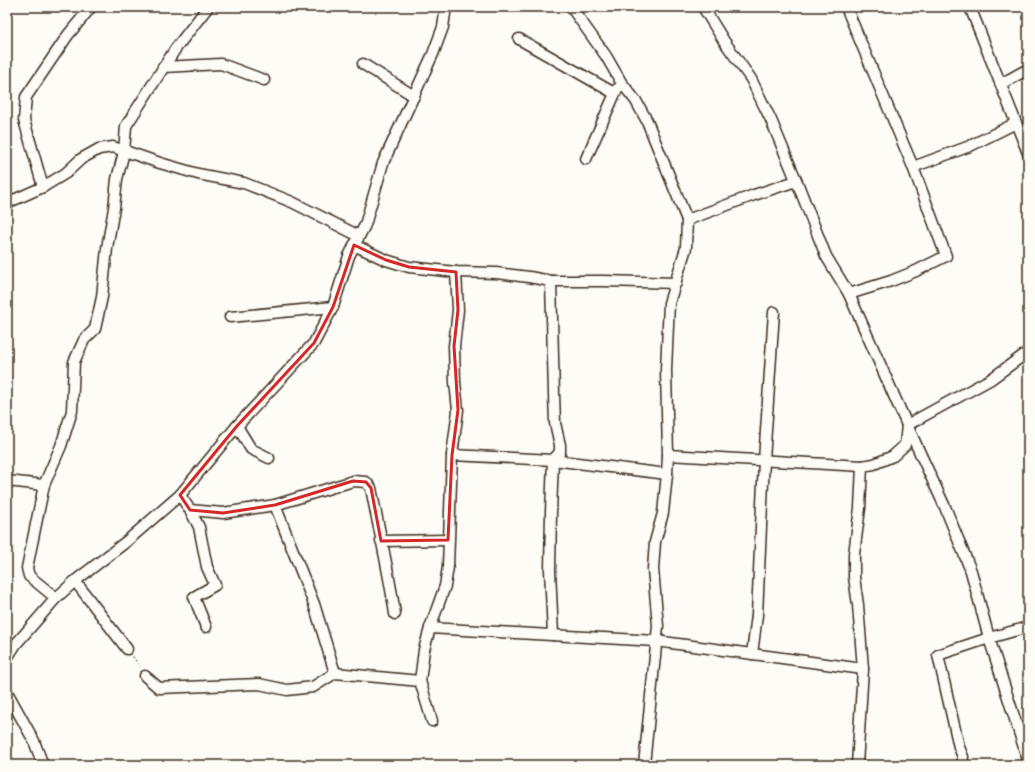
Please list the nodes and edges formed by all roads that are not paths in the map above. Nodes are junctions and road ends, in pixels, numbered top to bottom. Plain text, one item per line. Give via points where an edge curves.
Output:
1 (91, 7) edge
2 (208, 7) edge
3 (446, 7) edge
4 (571, 7) edge
5 (703, 7) edge
6 (846, 7) edge
7 (970, 7) edge
8 (519, 39) dead end
9 (363, 64) dead end
10 (163, 66) junction
11 (1028, 69) edge
12 (264, 80) dead end
13 (621, 82) junction
14 (1001, 84) junction
15 (614, 93) junction
16 (414, 96) junction
17 (1016, 122) junction
18 (124, 152) junction
19 (1028, 153) edge
20 (586, 159) dead end
21 (913, 167) junction
22 (796, 181) junction
23 (43, 187) junction
24 (7, 203) edge
25 (687, 220) junction
26 (359, 236) junction
27 (354, 245) junction
28 (456, 272) junction
29 (551, 281) junction
30 (676, 283) junction
31 (849, 294) junction
32 (333, 307) junction
33 (774, 312) dead end
34 (230, 317) dead end
35 (1028, 352) edge
36 (907, 425) junction
37 (237, 426) junction
38 (452, 455) junction
39 (668, 455) junction
40 (269, 458) dead end
41 (553, 460) junction
42 (764, 460) junction
43 (862, 466) junction
44 (667, 474) junction
45 (7, 481) edge
46 (44, 485) junction
47 (180, 495) junction
48 (275, 505) junction
49 (190, 510) junction
50 (448, 540) junction
51 (381, 541) junction
52 (75, 581) junction
53 (56, 598) junction
54 (395, 614) dead end
55 (206, 627) dead end
56 (1028, 627) edge
57 (430, 628) junction
58 (553, 635) junction
59 (989, 638) junction
60 (656, 641) junction
61 (127, 649) road end
62 (752, 654) junction
63 (7, 658) edge
64 (863, 669) junction
65 (335, 673) junction
66 (145, 676) road end
67 (420, 681) junction
68 (7, 692) edge
69 (432, 721) dead end
70 (1028, 760) edge
71 (43, 765) edge
72 (644, 765) edge
73 (857, 765) edge
74 (962, 765) edge

1 - 23 street via 68,35 26,97 24,120
2 - 10 street
3 - 16 street via 443,27
4 - 13 street
5 - 22 street via 751,79
6 - 21 street
7 - 14 street
8 - 15 street
9 - 16 street
10 - 12 street via 221,64
10 - 18 street via 126,126
11 - 14 street
13 - 15 street
13 - 25 street via 647,121
14 - 17 street
15 - 20 street
16 - 26 street via 383,162 365,225
17 - 19 street
17 - 21 street via 970,146
18 - 23 street via 113,147 99,149
18 - 26 street via 198,174 244,183 292,202
18 - 46 street via 117,179 102,297 95,330 84,340 74,362 72,411 61,446
21 - 31 street via 946,256 916,272
22 - 25 street
22 - 31 street via 826,256
23 - 24 street
25 - 30 street via 686,248
26 - 27 street
27 - 28 street via 386,260 409,267
27 - 32 street
28 - 29 street via 496,273
28 - 38 street via 458,310 454,346 458,410
29 - 30 street
29 - 41 street via 555,423 560,445 560,452
30 - 39 street via 669,303 666,370
31 - 36 street
32 - 34 street
32 - 37 street via 314,343
33 - 42 street
35 - 36 street via 991,378
36 - 43 street via 905,445 893,456
36 - 59 street via 971,571
37 - 40 street via 251,449
37 - 47 street
38 - 41 street
38 - 50 street
39 - 42 street
39 - 44 street
41 - 44 street
41 - 58 street via 550,570
42 - 43 street
42 - 62 street via 757,615
43 - 64 street via 854,577
44 - 60 street via 663,513 655,542 658,626
45 - 46 street
46 - 53 street via 28,572 29,576
47 - 49 street
47 - 52 street via 127,541
48 - 49 street via 223,513
48 - 51 street via 353,481 366,482 371,488
48 - 65 street via 314,604
49 - 55 street via 199,527 207,567 216,585 194,597
50 - 51 street
50 - 57 street via 445,586
51 - 54 street
52 - 53 street
52 - 61 street
53 - 63 street
56 - 59 street
57 - 58 street
57 - 67 street
58 - 60 street
59 - 70 street
59 - 74 street via 938,655 963,757
60 - 62 street
60 - 72 street
62 - 64 street
64 - 73 street
65 - 66 street via 313,687 287,690 260,684 159,688
65 - 67 street
67 - 69 street
68 - 71 street via 34,741

